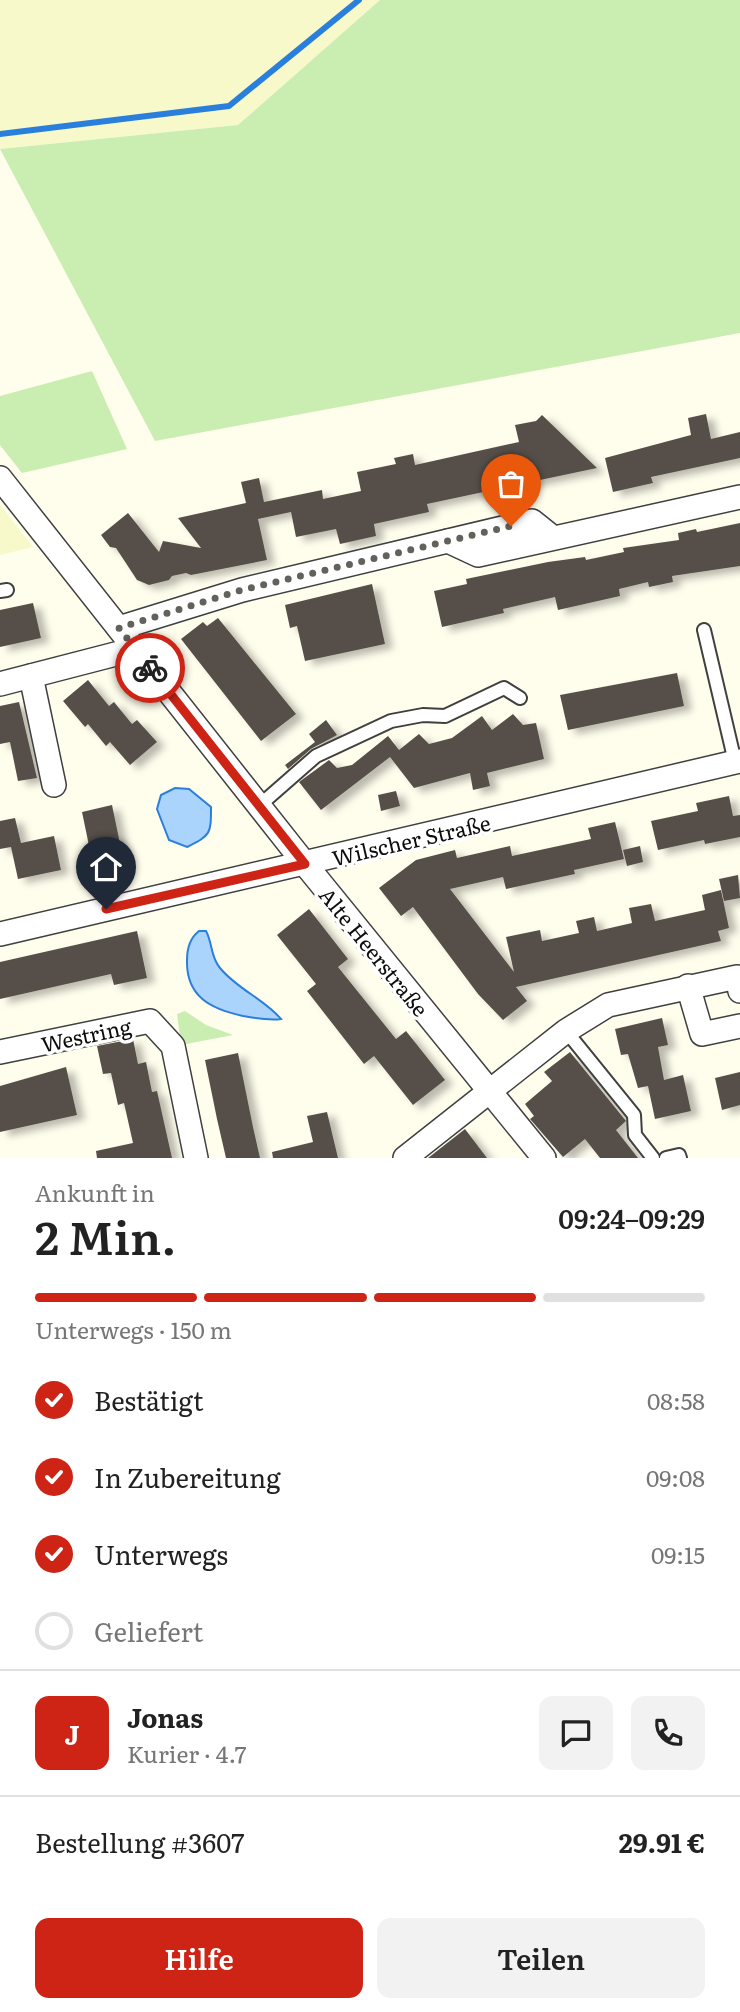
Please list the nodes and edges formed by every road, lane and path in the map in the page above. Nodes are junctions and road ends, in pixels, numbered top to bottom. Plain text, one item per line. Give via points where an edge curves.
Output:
1 (0, 478) edge
2 (740, 497) edge
3 (119, 628) junction
4 (704, 630) dead end
5 (135, 649) junction
6 (31, 676) junction
7 (0, 684) edge
8 (520, 698) dead end
9 (738, 762) edge
10 (54, 785) dead end
11 (260, 805) junction
12 (305, 864) junction
13 (0, 934) edge
14 (688, 986) junction
15 (740, 991) edge
16 (740, 1026) edge
17 (566, 1031) junction
18 (0, 1052) edge
19 (488, 1090) junction
20 (195, 1158) edge
21 (405, 1158) edge
22 (544, 1158) edge
23 (653, 1158) edge
24 (666, 1158) edge
25 (680, 1158) edge

1 - 3 street, Alte Heerstraße
2 - 3 street via 552,537 532,521 242,590
3 - 5 street, Alte Heerstraße
4 - 9 lane
5 - 6 street
5 - 11 street, Alte Heerstraße
6 - 7 street
6 - 10 street
8 - 11 lane via 503,688 445,716 391,721 316,756
9 - 12 street, Wilscher Straße
11 - 12 street, Alte Heerstraße
12 - 13 street, Wilscher Straße
12 - 19 street, Alte Heerstraße
14 - 15 street via 737,977
14 - 16 street via 702,1034
14 - 17 street via 608,1005
17 - 19 street
17 - 23 lane via 634,1115 635,1135
18 - 20 street, Westring via 150,1021 173,1046
19 - 21 street
19 - 22 street, Alte Heerstraße
24 - 25 lane

